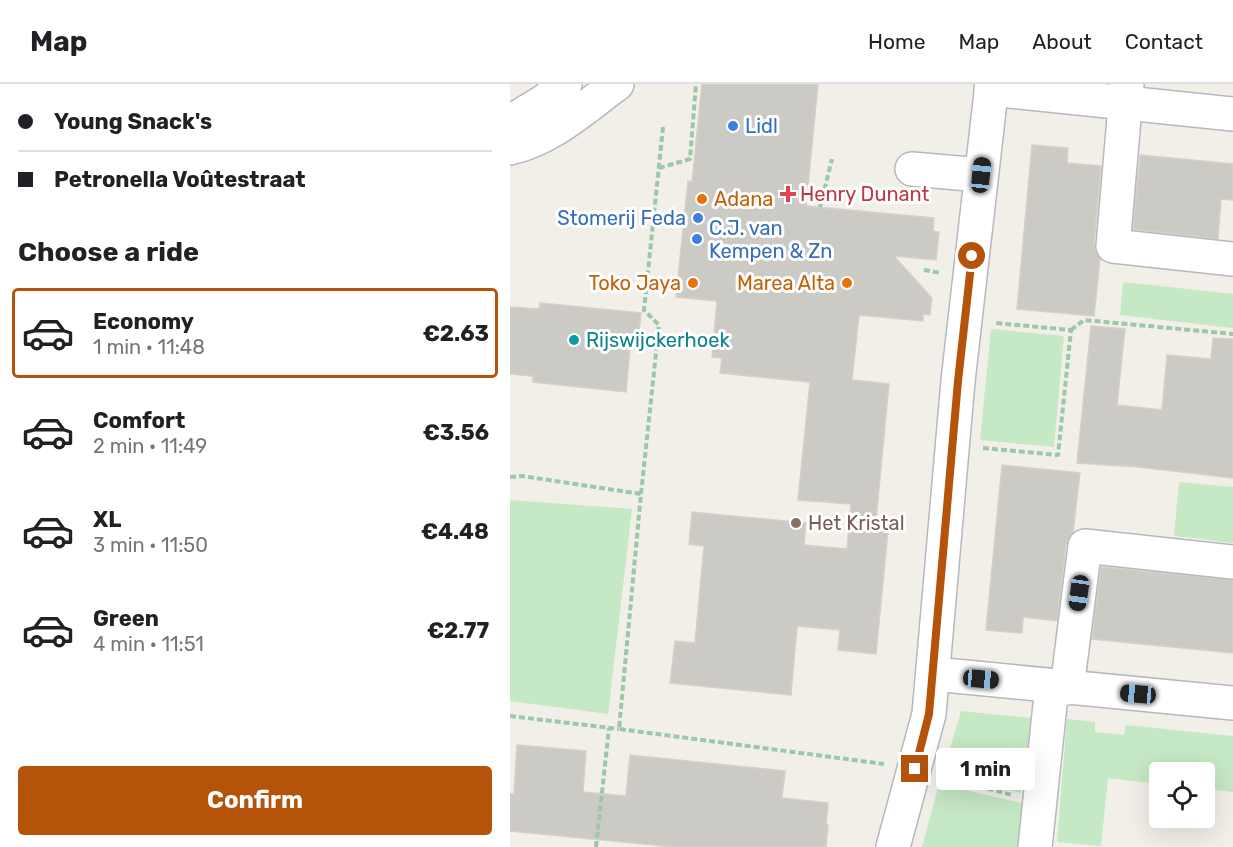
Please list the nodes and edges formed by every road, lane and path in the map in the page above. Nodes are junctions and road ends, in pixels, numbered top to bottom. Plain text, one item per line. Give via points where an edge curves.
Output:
1 (566, 84) edge
2 (617, 84) edge
3 (696, 84) edge
4 (991, 86) edge
5 (1126, 93) edge
6 (1233, 114) edge
7 (510, 122) edge
8 (663, 128) dead end
9 (510, 148) edge
10 (831, 159) dead end
11 (659, 168) junction
12 (912, 168) dead end
13 (981, 175) junction
14 (820, 207) dead end
15 (1233, 259) edge
16 (965, 320) junction
17 (1071, 330) junction
18 (1233, 334) edge
19 (953, 445) junction
20 (510, 477) edge
21 (641, 494) junction
22 (1233, 562) edge
23 (934, 674) junction
24 (1059, 687) junction
25 (1233, 703) edge
26 (510, 716) edge
27 (609, 728) junction
28 (619, 729) junction
29 (915, 769) junction
30 (1040, 803) junction
31 (596, 847) edge
32 (894, 847) edge
33 (1035, 847) edge

1 - 7 street
2 - 9 street via 560,126 528,144
3 - 11 path via 690,159
4 - 5 street
4 - 13 street
5 - 6 street
5 - 15 street via 1113,246
8 - 11 path
10 - 14 path
11 - 21 path via 644,310 659,325
12 - 13 street
13 - 16 street
16 - 17 path
16 - 19 street
17 - 18 path via 1084,320
17 - 19 path via 1058,455
19 - 23 street
20 - 21 path
21 - 28 path
22 - 24 street via 1085,546
23 - 24 street
23 - 29 street
24 - 25 street
24 - 30 street
26 - 27 path
27 - 28 path
27 - 31 path
28 - 29 path
29 - 30 path
29 - 32 street
30 - 33 street

